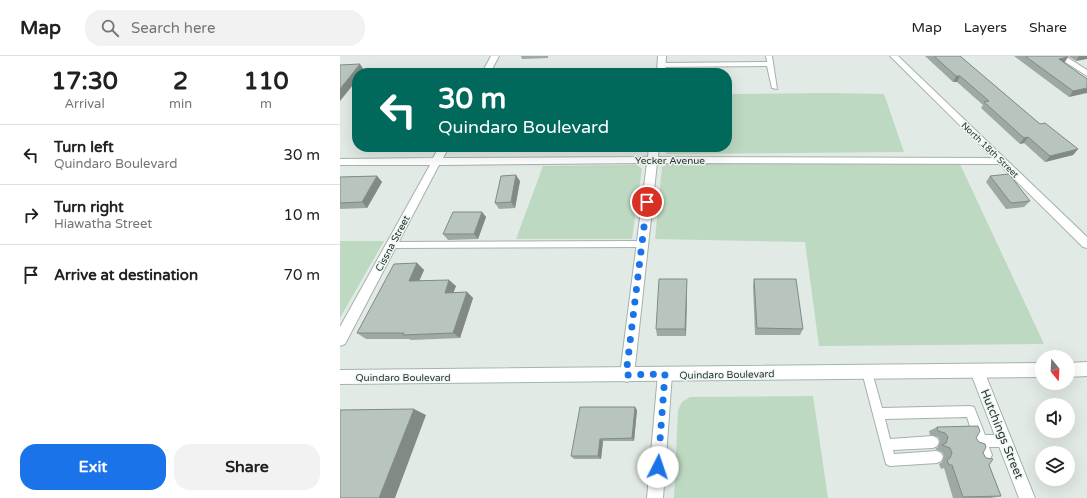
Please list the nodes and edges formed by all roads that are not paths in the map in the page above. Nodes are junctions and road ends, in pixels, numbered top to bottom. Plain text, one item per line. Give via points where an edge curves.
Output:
1 (495, 56) edge
2 (662, 56) edge
3 (769, 56) edge
4 (894, 56) edge
5 (1060, 56) edge
6 (770, 64) junction
7 (489, 68) edge
8 (661, 68) edge
9 (683, 68) edge
10 (1087, 74) edge
11 (775, 88) dead end
12 (441, 152) edge
13 (653, 152) edge
14 (652, 160) junction
15 (1000, 160) junction
16 (436, 161) junction
17 (340, 162) edge
18 (642, 244) junction
19 (1087, 244) edge
20 (391, 245) junction
21 (340, 340) edge
22 (1087, 369) edge
23 (1035, 370) edge
24 (1075, 370) edge
25 (977, 371) junction
26 (867, 372) junction
27 (665, 374) junction
28 (626, 375) junction
29 (340, 377) edge
30 (878, 414) junction
31 (978, 441) junction
32 (1004, 441) junction
33 (933, 442) dead end
34 (886, 444) junction
35 (981, 456) edge
36 (937, 457) dead end
37 (655, 498) edge
38 (1027, 498) edge

1 - 7 street
2 - 8 street
3 - 6 lane
4 - 15 street, North 18th Street
5 - 10 street
6 - 9 lane
6 - 11 lane
12 - 16 street, Cissna Street
13 - 14 street
14 - 15 street, Yecker Avenue
14 - 16 street, Yecker Avenue
14 - 18 street
15 - 19 street, North 18th Street
16 - 17 street, Yecker Avenue
16 - 20 street, Cissna Street
18 - 20 lane
18 - 28 street
20 - 21 street, Cissna Street
22 - 24 street
23 - 25 street, Quindaro Boulevard
25 - 26 street, Quindaro Boulevard
25 - 32 street, Hutchings Street
26 - 27 street, Quindaro Boulevard
26 - 30 lane
27 - 28 street, Quindaro Boulevard
27 - 37 street
28 - 29 street, Quindaro Boulevard
30 - 31 lane via 970,411
30 - 34 lane
31 - 32 lane
31 - 35 lane via 986,455
32 - 38 street, Hutchings Street
33 - 34 lane
34 - 36 lane via 890,460

